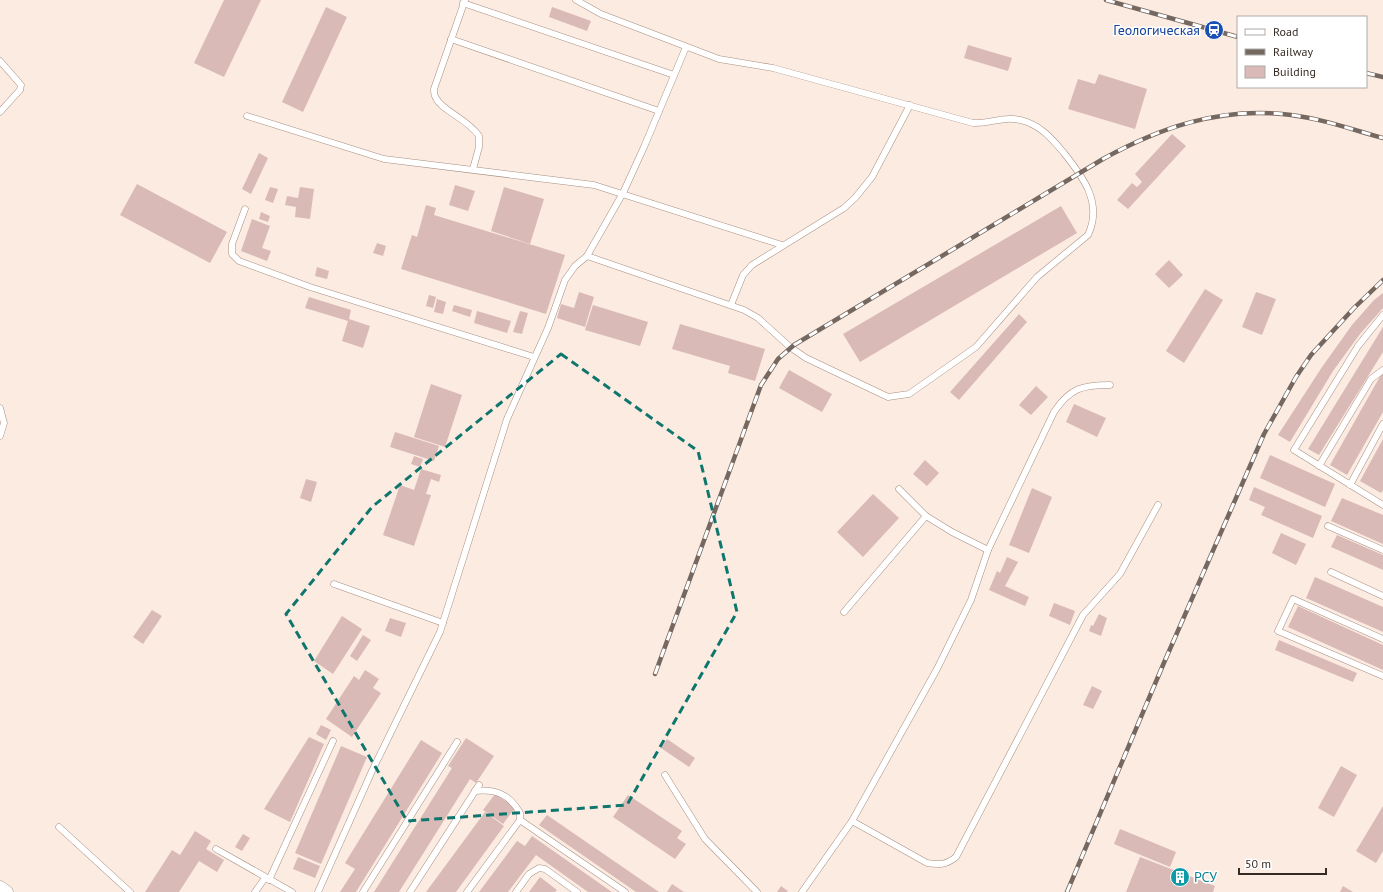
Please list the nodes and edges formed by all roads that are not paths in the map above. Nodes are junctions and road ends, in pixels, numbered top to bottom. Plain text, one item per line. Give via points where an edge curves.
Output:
1 (576, 0) edge
2 (464, 2) edge
3 (451, 39) junction
4 (686, 47) junction
5 (0, 61) edge
6 (674, 75) junction
7 (910, 105) junction
8 (659, 111) junction
9 (0, 112) edge
10 (248, 116) dead end
11 (473, 169) junction
12 (623, 193) junction
13 (245, 209) dead end
14 (782, 245) junction
15 (587, 256) junction
16 (731, 305) junction
17 (1383, 315) edge
18 (534, 357) junction
19 (1383, 370) edge
20 (1110, 385) dead end
21 (0, 408) edge
22 (1383, 424) edge
23 (0, 436) edge
24 (1319, 466) junction
25 (1350, 485) junction
26 (899, 489) dead end
27 (1383, 504) edge
28 (1158, 505) dead end
29 (926, 516) junction
30 (1328, 526) dead end
31 (988, 550) junction
32 (1383, 550) edge
33 (1332, 572) dead end
34 (334, 584) dead end
35 (1383, 596) edge
36 (844, 612) dead end
37 (443, 623) junction
38 (1383, 639) edge
39 (1383, 676) edge
40 (333, 741) dead end
41 (457, 742) dead end
42 (665, 775) dead end
43 (479, 785) dead end
44 (475, 791) junction
45 (520, 820) junction
46 (852, 821) junction
47 (59, 827) dead end
48 (216, 849) dead end
49 (267, 879) junction
50 (0, 887) edge
51 (568, 889) edge
52 (8, 892) edge
53 (130, 892) edge
54 (255, 892) edge
55 (292, 892) edge
56 (318, 892) edge
57 (363, 892) edge
58 (410, 892) edge
59 (467, 892) edge
60 (516, 892) edge
61 (577, 892) edge
62 (625, 892) edge
63 (757, 892) edge
64 (802, 892) edge

1 - 4 lane via 601,14
2 - 3 lane
2 - 6 lane
3 - 8 lane
3 - 11 lane via 434,89 436,98 444,107 464,120 478,136 479,147
4 - 6 lane
4 - 7 lane via 719,59 774,68
5 - 9 lane via 21,85 20,90
6 - 8 lane
7 - 14 lane via 866,186 844,208
7 - 16 lane via 973,123 1012,118 1038,127 1051,138 1088,187 1094,210 1093,226 1088,235 1037,277 976,347 910,394 899,397 888,397 806,358 790,348 758,318
8 - 12 lane
10 - 11 lane via 384,159
11 - 12 lane via 575,181
12 - 14 lane
12 - 15 lane
13 - 18 lane via 232,244 232,254 239,261 310,287
14 - 16 lane via 752,265 743,275
15 - 16 lane
15 - 18 lane via 564,280 548,328
17 - 24 lane via 1358,346 1294,450
18 - 37 lane via 507,419
19 - 24 lane via 1371,379
20 - 31 lane via 1090,385 1075,389 1061,401
21 - 23 lane via 4,423
22 - 25 lane
24 - 25 lane
25 - 27 lane
26 - 29 lane
28 - 46 lane via 1120,574 1083,615 956,856 948,863 927,863
29 - 31 lane
29 - 36 lane
30 - 32 lane
31 - 46 lane via 971,600 937,669
33 - 35 lane
34 - 37 lane
37 - 56 lane via 372,771
38 - 39 lane via 1293,599 1278,631
40 - 49 lane
41 - 57 lane
42 - 63 lane via 705,839
43 - 44 lane
44 - 45 lane via 489,790 507,798 520,813
44 - 58 lane
45 - 59 lane
45 - 62 lane
46 - 64 lane
47 - 53 lane
48 - 49 lane
49 - 54 lane
49 - 55 lane
50 - 52 street
51 - 60 lane via 545,869 539,868 529,874
51 - 61 lane

